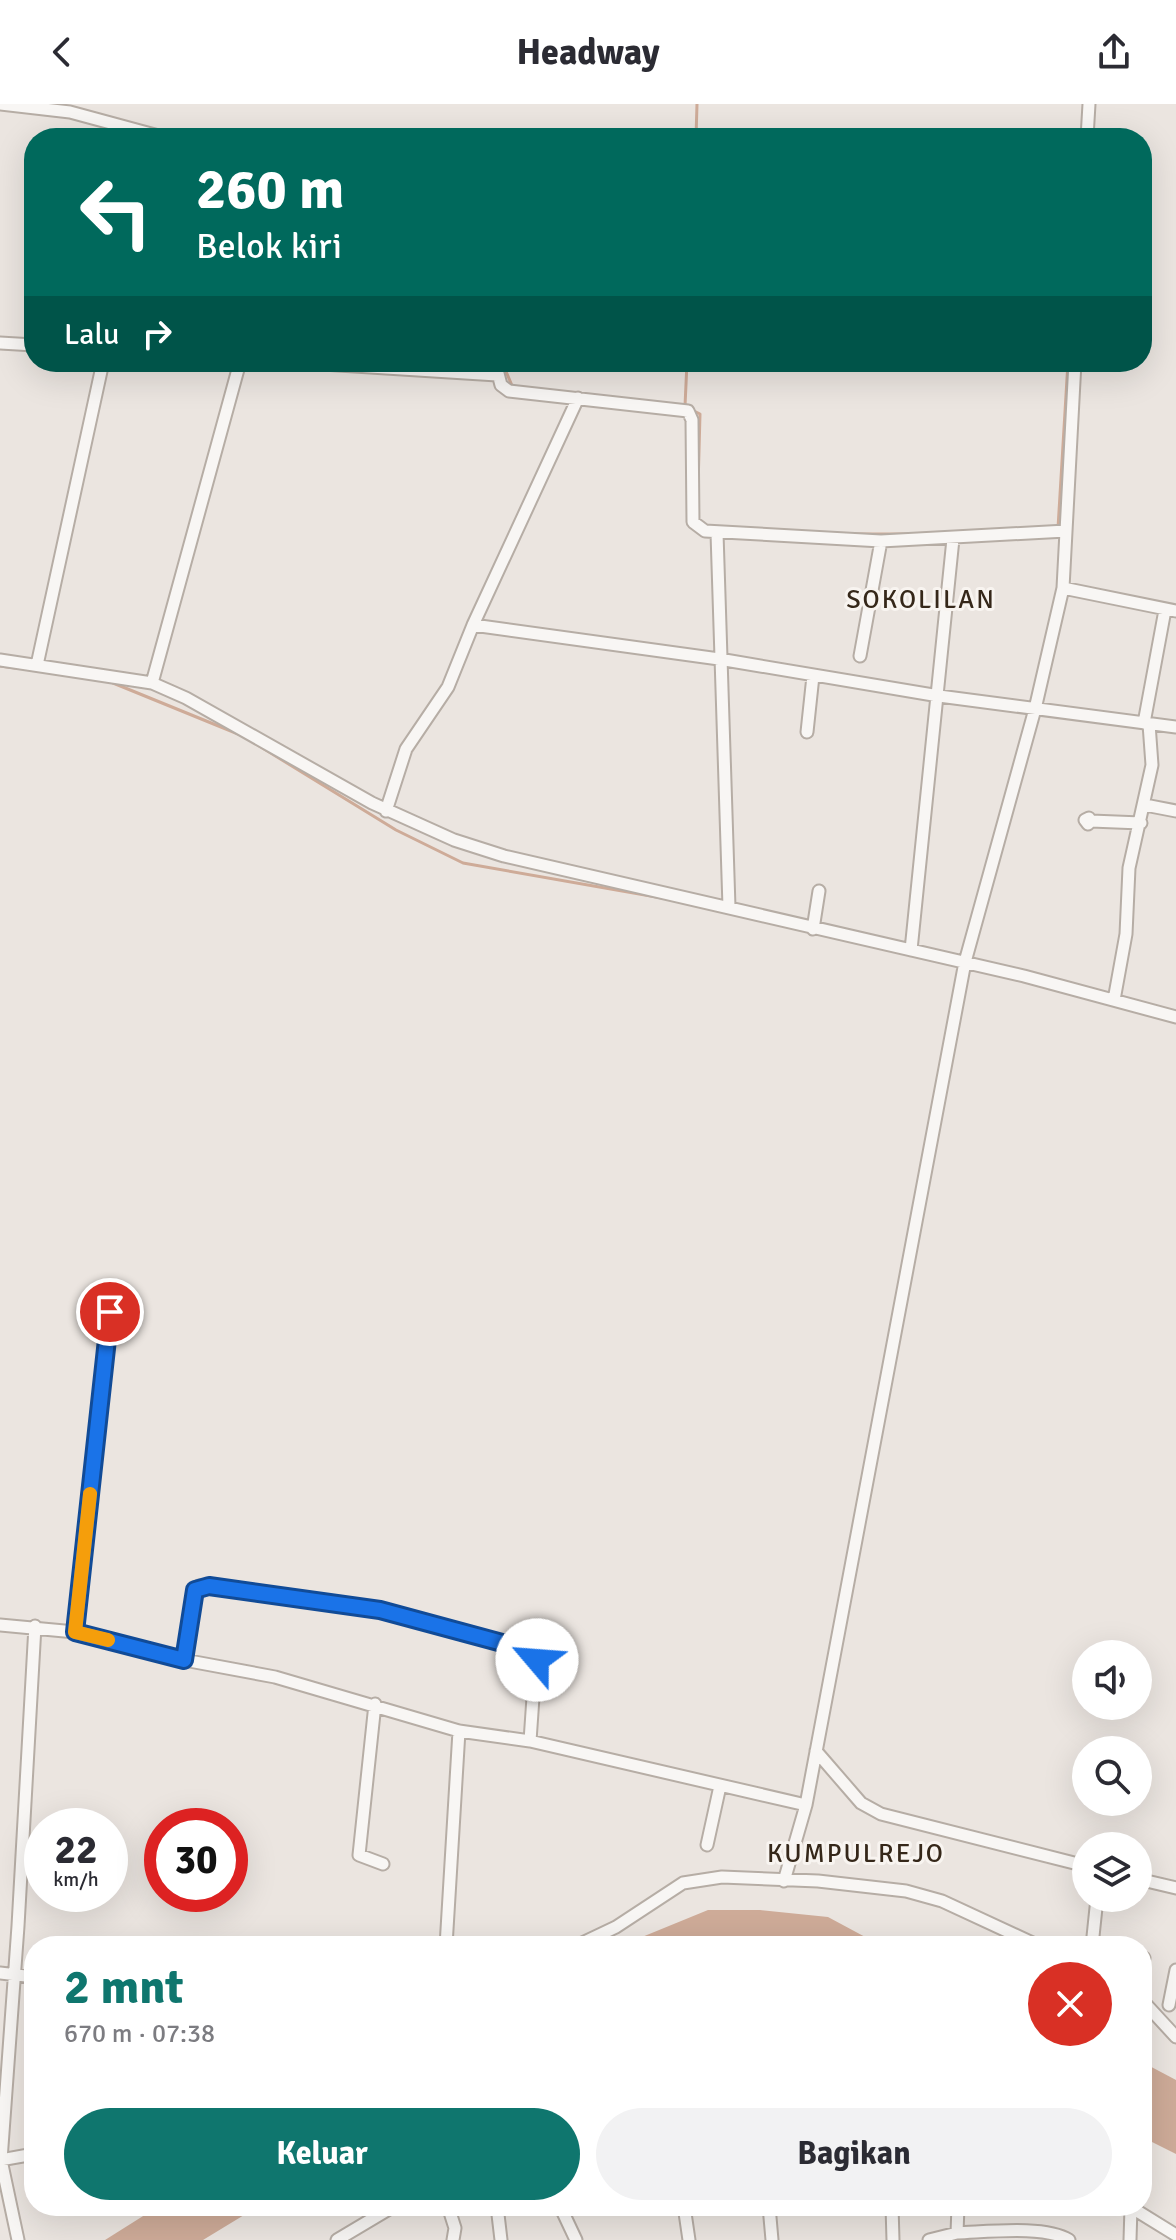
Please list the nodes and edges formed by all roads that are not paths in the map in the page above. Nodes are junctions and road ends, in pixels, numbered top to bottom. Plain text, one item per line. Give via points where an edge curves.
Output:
1 (0, 104) edge
2 (1089, 104) edge
3 (125, 128) edge
4 (1088, 128) edge
5 (0, 343) edge
6 (24, 344) edge
7 (101, 372) edge
8 (237, 372) edge
9 (449, 372) edge
10 (497, 372) edge
11 (1074, 372) edge
12 (497, 375) junction
13 (578, 398) junction
14 (1066, 531) junction
15 (717, 533) junction
16 (951, 539) junction
17 (881, 541) junction
18 (1063, 588) junction
19 (1170, 610) edge
20 (473, 625) junction
21 (860, 656) dead end
22 (719, 659) junction
23 (0, 660) edge
24 (37, 665) junction
25 (813, 676) junction
26 (152, 683) junction
27 (937, 696) junction
28 (1035, 709) junction
29 (1147, 724) junction
30 (1176, 727) edge
31 (807, 732) dead end
32 (1145, 805) junction
33 (386, 811) junction
34 (1176, 811) edge
35 (1089, 818) dead end
36 (1141, 823) junction
37 (819, 891) dead end
38 (729, 907) junction
39 (813, 929) junction
40 (908, 949) junction
41 (964, 972) junction
42 (1114, 1000) junction
43 (1176, 1017) edge
44 (110, 1312) dead end
45 (0, 1625) edge
46 (35, 1626) junction
47 (75, 1632) junction
48 (184, 1660) junction
49 (375, 1704) junction
50 (459, 1731) junction
51 (530, 1741) junction
52 (816, 1751) junction
53 (720, 1786) junction
54 (806, 1805) junction
55 (707, 1845) dead end
56 (1072, 1862) edge
57 (383, 1864) dead end
58 (784, 1881) junction
59 (1152, 1882) edge
60 (1176, 1888) edge
61 (1096, 1912) edge
62 (447, 1936) edge
63 (597, 1936) edge
64 (1017, 1936) edge
65 (1093, 1936) edge
66 (1176, 1970) edge
67 (0, 1973) edge
68 (15, 1975) junction
69 (24, 1976) edge
70 (1152, 2001) edge
71 (1172, 2006) edge
72 (1152, 2010) edge
73 (1176, 2037) edge
74 (24, 2156) edge
75 (0, 2160) edge
76 (382, 2216) edge
77 (451, 2216) edge
78 (498, 2216) edge
79 (565, 2216) edge
80 (685, 2216) edge
81 (770, 2216) edge
82 (892, 2216) edge
83 (958, 2216) edge
84 (1130, 2216) edge
85 (1145, 2216) edge
86 (957, 2233) junction
87 (358, 2235) edge
88 (1176, 2235) edge
89 (1014, 2236) edge
90 (18, 2240) edge
91 (337, 2240) edge
92 (453, 2240) edge
93 (501, 2240) edge
94 (576, 2240) edge
95 (689, 2240) edge
96 (772, 2240) edge
97 (893, 2240) edge
98 (929, 2240) edge
99 (1069, 2240) edge
100 (1130, 2240) edge

1 - 3 street via 70,112
2 - 4 street
5 - 6 street
7 - 24 street
8 - 26 street
9 - 12 street
10 - 12 street
11 - 14 street
12 - 13 street via 509,391
13 - 15 street via 688,411 693,522
13 - 20 street
14 - 16 street
14 - 18 street
15 - 17 street
15 - 22 street
16 - 17 street
16 - 27 street
17 - 21 street
18 - 19 street
18 - 28 street
19 - 29 street
20 - 22 street
20 - 33 street via 448,687 406,749
22 - 25 street
22 - 38 street
23 - 24 street
24 - 26 street
25 - 27 street
25 - 31 street
26 - 33 street
27 - 28 street
27 - 40 street
28 - 29 street
28 - 41 street
29 - 30 street
29 - 32 street via 1152,765
32 - 34 street
32 - 36 street
33 - 38 street via 504,856
35 - 36 street via 1088,824
36 - 42 street via 1129,868 1126,934
37 - 39 street
38 - 39 street
39 - 40 street
40 - 41 street
41 - 42 street
41 - 52 street
42 - 43 street
44 - 47 street
45 - 46 street
46 - 47 street
46 - 68 street
47 - 48 street
48 - 49 street
48 - 51 street via 199,1586 380,1610 536,1654
49 - 50 street
49 - 57 street via 359,1855
50 - 51 street
50 - 62 street
51 - 53 street
52 - 54 street
52 - 56 street via 861,1803 881,1814
53 - 54 street
53 - 55 street
54 - 58 street
58 - 63 street via 692,1880
58 - 64 street via 885,1887 925,1895
59 - 60 street
61 - 65 street
66 - 71 street
67 - 68 street
68 - 69 street
68 - 75 street
70 - 71 street
72 - 73 street
74 - 75 street
75 - 90 street
76 - 87 street
77 - 92 street
78 - 93 street
79 - 94 street
80 - 95 street
81 - 96 street
82 - 97 street
83 - 86 street
84 - 100 street
85 - 88 street
86 - 89 street
86 - 98 street
87 - 91 street
89 - 99 street via 1060,2234

